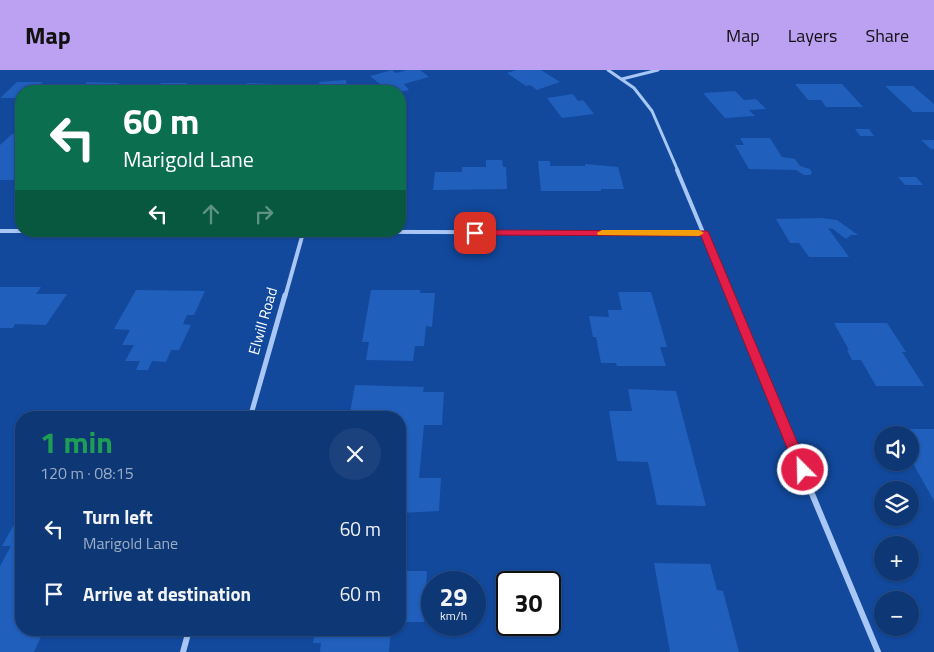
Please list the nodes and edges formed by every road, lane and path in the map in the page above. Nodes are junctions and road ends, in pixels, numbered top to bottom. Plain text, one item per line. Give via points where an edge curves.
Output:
1 (608, 70) edge
2 (658, 70) edge
3 (622, 79) junction
4 (0, 231) edge
5 (15, 231) edge
6 (406, 233) edge
7 (704, 233) junction
8 (302, 237) edge
9 (252, 411) edge
10 (187, 636) edge
11 (183, 652) edge
12 (878, 652) edge

1 - 3 street
2 - 3 street
3 - 7 street via 634,88 652,111
4 - 5 street
6 - 7 street
7 - 12 street
8 - 9 street, Elwill Road
10 - 11 street

